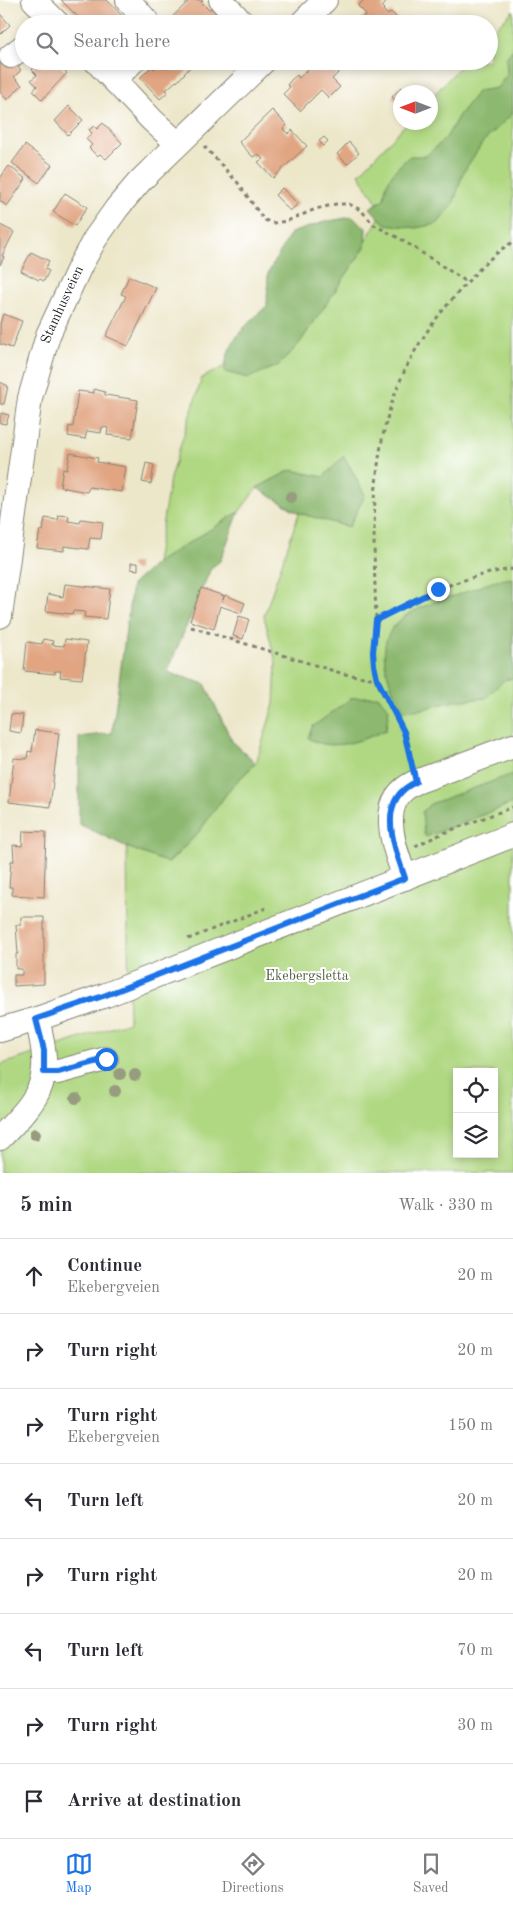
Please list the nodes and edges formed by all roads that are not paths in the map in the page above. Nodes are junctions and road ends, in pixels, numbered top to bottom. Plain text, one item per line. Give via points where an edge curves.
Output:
1 (34, 0) edge
2 (128, 0) edge
3 (221, 0) edge
4 (325, 0) edge
5 (49, 15) edge
6 (141, 15) edge
7 (235, 15) edge
8 (310, 15) edge
9 (105, 70) edge
10 (123, 70) edge
11 (255, 70) edge
12 (114, 80) junction
13 (183, 138) junction
14 (6, 528) edge
15 (0, 616) edge
16 (513, 746) edge
17 (513, 834) edge
18 (405, 878) junction
19 (36, 1019) junction
20 (0, 1030) edge
21 (106, 1059) dead end
22 (44, 1072) junction
23 (0, 1138) edge

1 - 5 street
2 - 6 street
3 - 7 street
4 - 8 street
9 - 12 street
10 - 12 street
11 - 13 street, Stamhusveien
12 - 13 street via 152,120
13 - 14 street, Stamhusveien via 140,181 105,226 80,266 56,316 30,398
14 - 15 street, Stamhusveien
16 - 18 street via 402,790 390,818
17 - 18 street
18 - 19 street via 106,995
19 - 20 street
19 - 22 street via 44,1050
21 - 22 street via 58,1072
22 - 23 street via 38,1092

